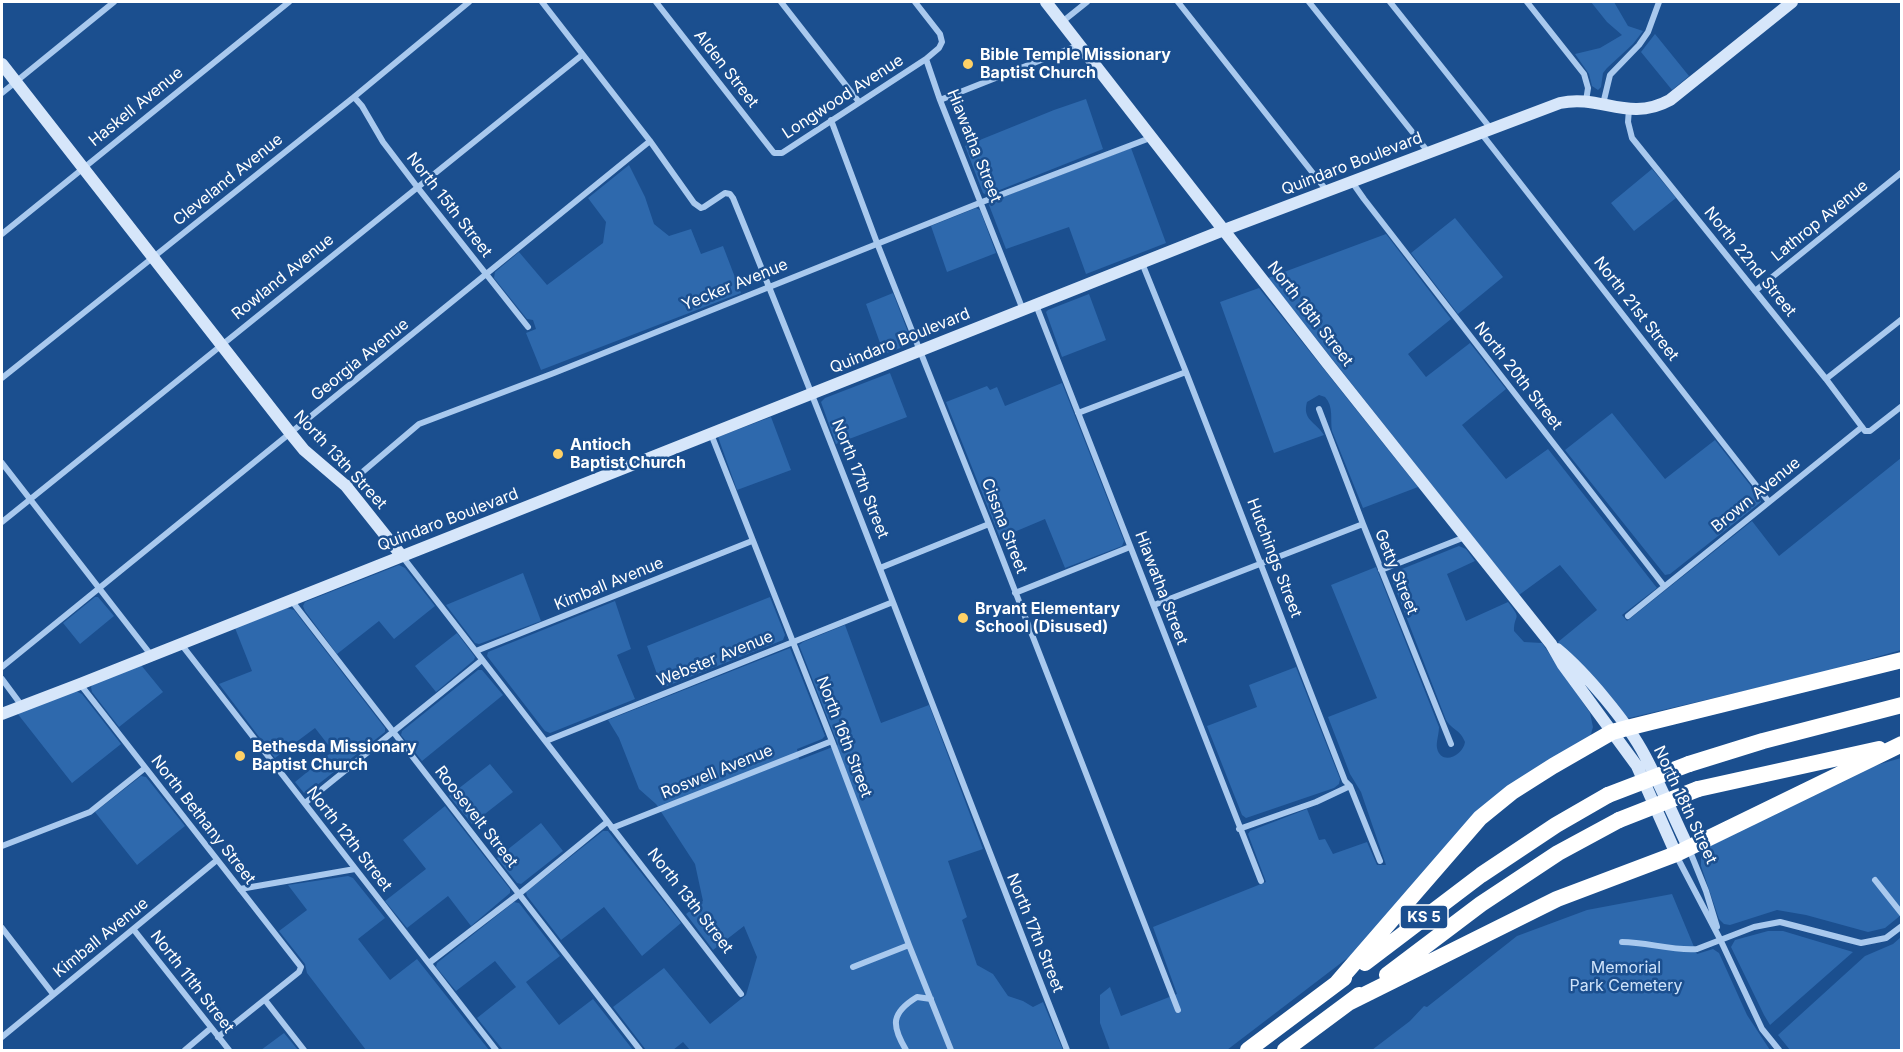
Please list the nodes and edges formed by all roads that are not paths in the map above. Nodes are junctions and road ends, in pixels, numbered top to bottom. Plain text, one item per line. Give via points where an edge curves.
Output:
1 (114, 2) edge
2 (469, 2) edge
3 (542, 2) edge
4 (656, 2) edge
5 (781, 2) edge
6 (915, 2) edge
7 (1046, 2) edge
8 (1087, 2) edge
9 (1178, 2) edge
10 (1309, 2) edge
11 (1390, 2) edge
12 (1527, 2) edge
13 (1659, 2) edge
14 (1792, 2) edge
15 (285, 3) edge
16 (1062, 22) junction
17 (1079, 45) junction
18 (582, 55) junction
19 (926, 59) junction
20 (2, 64) edge
21 (15, 82) junction
22 (2, 93) edge
23 (354, 97) junction
24 (940, 100) junction
25 (1586, 101) junction
26 (859, 102) junction
27 (1603, 105) junction
28 (1629, 109) junction
29 (831, 120) junction
30 (1486, 131) junction
31 (1150, 138) junction
32 (650, 141) junction
33 (774, 153) joint
34 (1429, 153) junction
35 (82, 167) junction
36 (1902, 172) edge
37 (1352, 182) junction
38 (418, 188) junction
39 (1327, 191) junction
40 (981, 202) junction
41 (1224, 230) junction
42 (2, 234) edge
43 (877, 243) junction
44 (152, 257) junction
45 (1142, 263) junction
46 (486, 275) junction
47 (769, 286) junction
48 (1755, 291) junction
49 (1036, 305) junction
50 (1023, 310) junction
51 (1902, 319) edge
52 (528, 327) dead end
53 (221, 344) junction
54 (920, 351) junction
55 (1186, 372) junction
56 (2, 378) edge
57 (1826, 379) junction
58 (812, 394) junction
59 (1902, 406) edge
60 (1319, 409) dead end
61 (1078, 414) junction
62 (1862, 427) junction
63 (291, 434) junction
64 (711, 434) junction
65 (2, 463) edge
66 (346, 486) junction
67 (30, 499) junction
68 (1769, 502) junction
69 (2, 522) edge
70 (989, 524) junction
71 (1363, 524) junction
72 (1465, 537) junction
73 (752, 541) junction
74 (1130, 547) junction
75 (401, 555) junction
76 (1262, 564) junction
77 (880, 568) junction
78 (1381, 570) junction
79 (1664, 586) junction
80 (98, 588) junction
81 (1015, 593) junction
82 (291, 600) junction
83 (893, 602) junction
84 (1154, 605) junction
85 (1628, 616) dead end
86 (792, 642) junction
87 (180, 643) junction
88 (476, 651) junction
89 (151, 655) junction
90 (482, 660) junction
91 (1902, 660) edge
92 (2, 667) edge
93 (2, 680) edge
94 (80, 684) junction
95 (1902, 697) edge
96 (1902, 705) edge
97 (21, 706) junction
98 (2, 714) edge
99 (1824, 725) junction
100 (1619, 730) junction
101 (393, 732) junction
102 (546, 741) junction
103 (832, 741) junction
104 (1451, 744) dead end
105 (1902, 744) edge
106 (145, 768) junction
107 (1350, 786) junction
108 (305, 803) junction
109 (610, 825) junction
110 (1239, 829) junction
111 (2, 846) edge
112 (1682, 852) junction
113 (217, 860) junction
114 (1380, 861) dead end
115 (355, 869) junction
116 (1875, 880) dead end
117 (1261, 881) dead end
118 (240, 889) junction
119 (519, 894) junction
120 (1902, 914) edge
121 (1902, 926) edge
122 (2, 928) edge
123 (134, 930) junction
124 (1720, 939) junction
125 (1622, 942) dead end
126 (909, 945) junction
127 (429, 963) junction
128 (853, 967) dead end
129 (1336, 984) junction
130 (53, 994) junction
131 (741, 994) dead end
132 (931, 999) junction
133 (265, 1000) junction
134 (1350, 1002) junction
135 (1178, 1010) dead end
136 (211, 1028) junction
137 (2, 1037) edge
138 (219, 1037) junction
139 (185, 1050) edge
140 (229, 1050) edge
141 (304, 1050) edge
142 (496, 1050) edge
143 (640, 1050) edge
144 (906, 1050) edge
145 (951, 1050) edge
146 (1067, 1050) edge
147 (1248, 1050) edge
148 (1285, 1050) edge
149 (1779, 1050) edge

1 - 21 street
2 - 23 street, Cleveland Avenue
3 - 18 street, North 17th Street
4 - 33 street, Alden Street
5 - 26 street
6 - 19 street via 942,42
7 - 16 main road, North 18th Street
8 - 16 street
9 - 39 street
10 - 34 street
11 - 30 street, North 21st Street
12 - 25 street via 1584,74
13 - 27 street via 1648,32 1610,75
14 - 28 main road, Quindaro Boulevard via 1670,100 1659,107
15 - 35 street, Haskell Avenue
16 - 17 main road, North 18th Street
17 - 24 street
17 - 31 main road, North 18th Street
18 - 32 street, North 17th Street
18 - 38 street, Rowland Avenue
19 - 24 street, Hiawatha Street
19 - 26 street, Longwood Avenue
20 - 21 main road, North 13th Street
21 - 22 street
21 - 35 main road, North 13th Street
23 - 38 street, North 15th Street
23 - 44 street, Cleveland Avenue
24 - 40 street, Hiawatha Street
25 - 27 main road, Quindaro Boulevard
25 - 30 main road, Quindaro Boulevard via 1560,103
26 - 29 street, Longwood Avenue
27 - 28 main road, Quindaro Boulevard
28 - 48 street, North 22nd Street via 1632,138
29 - 33 street, Longwood Avenue via 782,153
29 - 43 street, Cissna Street
30 - 34 main road, Quindaro Boulevard
30 - 68 street, North 21st Street
31 - 40 street, Yecker Avenue
31 - 41 main road, North 18th Street
32 - 46 street, Georgia Avenue
32 - 47 street, North 17th Street via 694,203 705,207 725,193 730,194
34 - 37 main road, Quindaro Boulevard
35 - 42 street, Haskell Avenue
35 - 44 main road, North 13th Street
36 - 48 street, Lathrop Avenue
37 - 39 main road, Quindaro Boulevard
37 - 79 street, North 20th Street
38 - 46 street, North 15th Street
38 - 53 street, Rowland Avenue
39 - 41 main road, Quindaro Boulevard
40 - 43 street, Yecker Avenue
40 - 50 street, Hiawatha Street
41 - 45 main road, Quindaro Boulevard
41 - 72 main road, North 18th Street
43 - 47 street, Yecker Avenue
43 - 54 street, Cissna Street
44 - 53 main road, North 13th Street
44 - 56 street, Cleveland Avenue
45 - 49 main road, Quindaro Boulevard
45 - 55 street, Hutchings Street
46 - 52 street, North 15th Street
46 - 63 street, Georgia Avenue
47 - 58 street, North 17th Street
47 - 66 street, Yecker Avenue via 419,424
48 - 57 street, North 22nd Street
49 - 50 main road, Quindaro Boulevard
49 - 61 street, Hiawatha Street
50 - 54 main road, Quindaro Boulevard
51 - 57 street
53 - 63 main road, North 13th Street
53 - 67 street, Rowland Avenue
54 - 58 main road, Quindaro Boulevard
54 - 70 street, Cissna Street
55 - 61 street
55 - 76 street, Hutchings Street
57 - 62 street, North 22nd Street
58 - 64 main road, Quindaro Boulevard
58 - 77 street, North 17th Street
59 - 62 street, Brown Avenue via 1870,431
60 - 71 street, Getty Street
61 - 74 street, Hiawatha Street
62 - 68 street, Brown Avenue
63 - 66 main road, North 13th Street
63 - 80 street, Georgia Avenue
64 - 73 street, North 16th Street
64 - 75 main road, Quindaro Boulevard
65 - 67 street
66 - 75 main road, North 13th Street
67 - 69 street, Rowland Avenue
67 - 80 street
68 - 79 street, Brown Avenue
70 - 77 street
70 - 81 street, Cissna Street
71 - 76 street
71 - 78 street, Getty Street
72 - 78 street
72 - 100 main road, North 18th Street via 1551,644 1572,661
73 - 86 street, North 16th Street
73 - 88 street, Kimball Avenue
74 - 81 street
74 - 84 street, Hiawatha Street
75 - 82 main road, Quindaro Boulevard
75 - 88 street, North 13th Street
76 - 84 street
76 - 107 street, Hutchings Street
77 - 83 street, North 17th Street
78 - 104 street, Getty Street
79 - 85 street, Brown Avenue
80 - 89 street
80 - 92 street, Georgia Avenue
81 - 135 street, Cissna Street
82 - 87 main road, Quindaro Boulevard
82 - 101 street, Roosevelt Street
83 - 86 street, Webster Avenue
83 - 146 street, North 17th Street
84 - 110 street, Hiawatha Street
86 - 102 street, Webster Avenue
86 - 103 street, North 16th Street
87 - 89 main road, Quindaro Boulevard
87 - 108 street, North 12th Street
88 - 90 street, North 13th Street
89 - 94 main road, Quindaro Boulevard
90 - 101 street
90 - 102 street, North 13th Street
91 - 100 highway
93 - 97 street
94 - 97 main road, Quindaro Boulevard
94 - 106 street, North Bethany Street
95 - 99 highway
96 - 99 highway, KS 5
97 - 98 main road, Quindaro Boulevard
99 - 129 highway, KS 5, bridge via 1689,764 1608,795 1481,875
100 - 112 main road, North 18th Street via 1644,754
100 - 129 highway via 1553,766 1480,818
101 - 108 street
101 - 119 street, Roosevelt Street
102 - 109 street, North 13th Street
103 - 109 street, Roswell Avenue
103 - 126 street, North 16th Street
105 - 112 highway
105 - 134 highway, KS 5, bridge via 1698,789 1618,820 1557,853
106 - 111 street via 90,812
106 - 113 street, North Bethany Street
107 - 110 street via 1299,809
107 - 114 street, Hutchings Street
108 - 115 street, North 12th Street
109 - 119 street, Roswell Avenue
109 - 131 street, North 13th Street
110 - 117 street, Hiawatha Street
112 - 124 street, North 18th Street
112 - 124 street, North 18th Street via 1706,891
112 - 134 highway via 1557,899
113 - 118 street, North Bethany Street
113 - 123 street, Kimball Avenue
115 - 118 street
115 - 127 street, North 12th Street
116 - 120 street
118 - 133 street, North Bethany Street via 301,967
119 - 127 street, Roswell Avenue
119 - 143 street, Roosevelt Street
121 - 124 street via 1886,938 1861,943 1780,921
122 - 130 street
123 - 130 street, Kimball Avenue
123 - 136 street, North 11th Street
124 - 125 street via 1687,950
124 - 149 street, North 18th Street via 1762,1029
126 - 128 street
126 - 132 street, North 16th Street
127 - 142 street, North 12th Street
129 - 147 highway, KS 5
130 - 137 street, Kimball Avenue
132 - 144 street via 917,998 901,1008 897,1016 896,1032
132 - 145 street, North 16th Street
133 - 138 street
133 - 141 street
134 - 148 highway, KS 5
136 - 138 street, North 11th Street
136 - 139 street
138 - 140 street, North 11th Street

